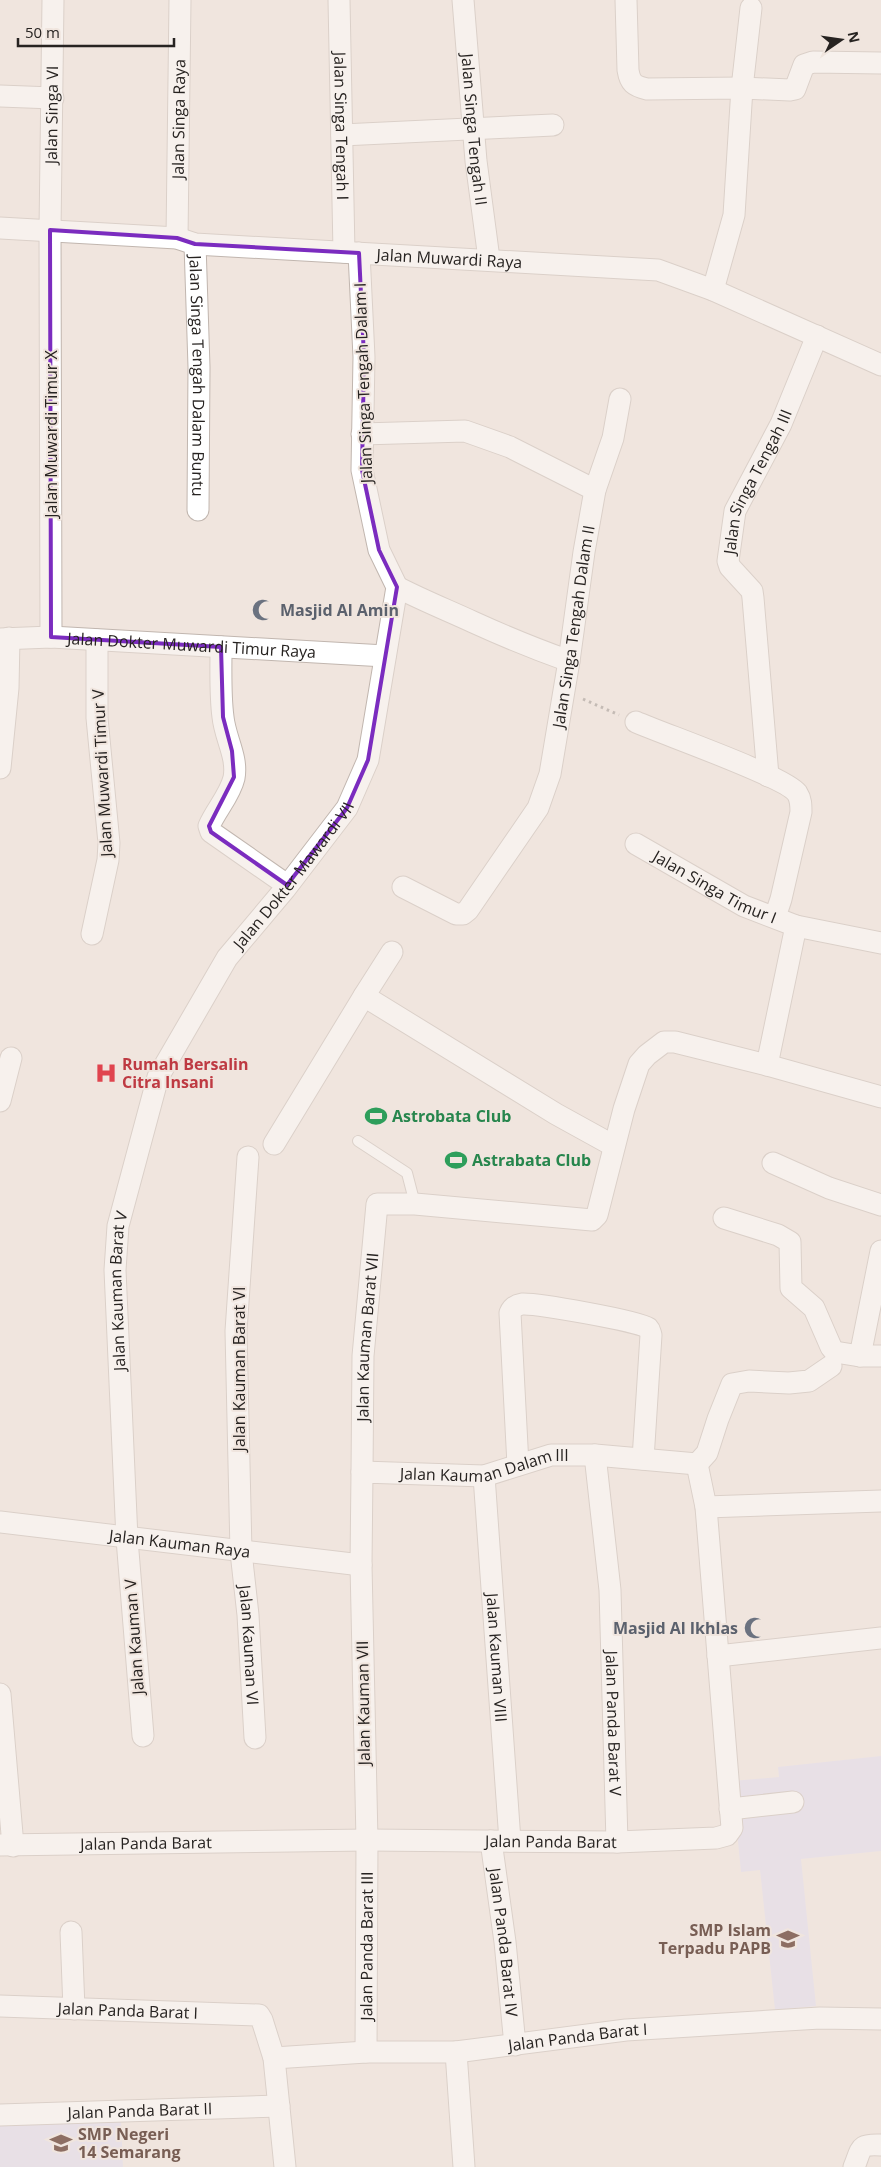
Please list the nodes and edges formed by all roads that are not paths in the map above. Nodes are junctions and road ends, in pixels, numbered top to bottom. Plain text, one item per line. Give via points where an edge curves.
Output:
1 (53, 0) edge
2 (180, 0) edge
3 (339, 0) edge
4 (463, 0) edge
5 (626, 0) edge
6 (751, 8) dead end
7 (881, 63) edge
8 (742, 88) junction
9 (0, 96) edge
10 (53, 98) junction
11 (553, 126) dead end
12 (473, 128) junction
13 (342, 135) junction
14 (0, 228) edge
15 (50, 230) junction
16 (186, 241) junction
17 (351, 252) junction
18 (489, 259) junction
19 (713, 290) junction
20 (817, 336) junction
21 (881, 365) edge
22 (620, 399) dead end
23 (362, 434) junction
24 (595, 490) junction
25 (198, 510) dead end
26 (396, 587) junction
27 (51, 637) junction
28 (5, 638) edge
29 (97, 640) junction
30 (221, 648) junction
31 (385, 656) junction
32 (569, 661) junction
33 (636, 722) road end
34 (0, 768) edge
35 (768, 776) junction
36 (636, 844) dead end
37 (287, 885) junction
38 (403, 886) dead end
39 (775, 917) junction
40 (796, 926) junction
41 (92, 934) dead end
42 (881, 943) edge
43 (392, 952) dead end
44 (364, 996) junction
45 (11, 1058) dead end
46 (767, 1065) junction
47 (158, 1077) joint
48 (881, 1097) edge
49 (0, 1100) edge
50 (358, 1141) dead end
51 (274, 1144) dead end
52 (614, 1146) junction
53 (248, 1157) dead end
54 (773, 1163) dead end
55 (415, 1204) junction
56 (881, 1205) edge
57 (724, 1218) dead end
58 (881, 1252) edge
59 (860, 1356) junction
60 (881, 1356) edge
61 (831, 1366) dead end
62 (595, 1455) junction
63 (643, 1459) junction
64 (697, 1464) junction
65 (518, 1465) junction
66 (362, 1472) junction
67 (484, 1476) junction
68 (881, 1501) edge
69 (706, 1507) junction
70 (0, 1522) edge
71 (127, 1539) junction
72 (241, 1552) junction
73 (361, 1565) junction
74 (881, 1638) edge
75 (718, 1656) junction
76 (0, 1694) edge
77 (0, 1699) edge
78 (143, 1736) dead end
79 (255, 1738) dead end
80 (793, 1802) dead end
81 (730, 1809) junction
82 (367, 1840) junction
83 (500, 1841) junction
84 (617, 1842) junction
85 (6, 1846) edge
86 (71, 1932) dead end
87 (0, 2006) edge
88 (74, 2009) junction
89 (881, 2019) edge
90 (515, 2045) junction
91 (366, 2052) junction
92 (456, 2052) junction
93 (274, 2058) junction
94 (279, 2106) junction
95 (0, 2115) edge
96 (881, 2145) edge
97 (285, 2167) edge
98 (464, 2167) edge
99 (854, 2167) edge

1 - 10 street, Jalan Singa VI
2 - 16 street, Jalan Singa Raya
3 - 13 street, Jalan Singa Tengah I
4 - 12 street, Jalan Singa Tengah II
5 - 8 street via 628,70 629,79 635,86 647,89
6 - 8 street
7 - 8 street via 813,62 804,65 796,89
8 - 19 street via 734,216
9 - 10 street
10 - 15 street, Jalan Singa VI
11 - 12 street
12 - 13 street
12 - 18 street, Jalan Singa Tengah II
13 - 17 street, Jalan Singa Tengah I
14 - 15 street, Jalan Muwardi Raya
15 - 16 street, Jalan Muwardi Raya
15 - 27 street, Jalan Muwardi Timur X
16 - 17 street, Jalan Muwardi Raya
16 - 25 street, Jalan Singa Tengah Dalam Buntu via 199,367
17 - 18 street, Jalan Muwardi Raya
17 - 23 street, Jalan Singa Tengah Dalam I via 364,357
18 - 19 street, Jalan Muwardi Raya via 658,270
19 - 20 street, Jalan Muwardi Raya
20 - 21 street, Jalan Muwardi Raya
20 - 35 street, Jalan Singa Tengah III via 781,424 735,511 729,552 730,567 747,584 753,598
22 - 24 street, Jalan Singa Tengah Dalam II via 613,438
23 - 24 street via 465,431 510,446
23 - 26 street, Jalan Singa Tengah Dalam I via 362,470 372,523 379,550
24 - 32 street, Jalan Singa Tengah Dalam II
26 - 31 street
26 - 32 street via 523,645
27 - 28 street, Jalan Dokter Muwardi Timur Raya
27 - 29 street, Jalan Dokter Muwardi Timur Raya
28 - 34 street via 8,688
29 - 30 street, Jalan Dokter Muwardi Timur Raya
29 - 41 street, Jalan Muwardi Timur V via 97,718 109,843
30 - 31 street, Jalan Dokter Muwardi Timur Raya
30 - 37 street via 222,717 232,751 234,777 209,826 211,832
31 - 37 street, Jalan Dokter Mawardi VII via 368,760 347,808
32 - 38 street, Jalan Singa Tengah Dalam II via 550,774 538,808 468,910 464,914 456,914
33 - 35 street
35 - 39 street via 791,788 801,801
36 - 39 street, Jalan Singa Timur I via 731,899
37 - 47 street, Jalan Dokter Mawardi VII via 226,958
39 - 40 street, Jalan Singa Timur I
40 - 42 street, Jalan Singa Timur I
40 - 46 street, Jalan Singa Timur I
43 - 44 street
44 - 51 street
44 - 52 street
45 - 49 street
46 - 48 street
46 - 52 street via 664,1042 639,1064
47 - 71 street, Jalan Kauman Barat V via 118,1226 116,1247
50 - 55 lane via 407,1173
52 - 55 street via 597,1216 589,1221
53 - 72 street, Jalan Kauman Barat VI via 236,1331
54 - 56 street via 828,1188
55 - 66 street, Jalan Kauman Barat VII via 377,1203 363,1356
57 - 59 street via 790,1242 791,1288 814,1308 836,1352
58 - 59 street
59 - 60 street
61 - 64 street via 810,1381 732,1384 707,1453
62 - 63 street, Jalan Kauman Dalam III
62 - 65 street, Jalan Kauman Dalam III via 551,1455
62 - 84 street, Jalan Panda Barat V via 610,1590
63 - 64 street, Jalan Kauman Dalam III
63 - 65 street via 651,1335 646,1327 561,1308 522,1304 510,1313
64 - 69 street, Jalan Panda Barat
65 - 67 street, Jalan Kauman Dalam III
66 - 67 street, Jalan Kauman Dalam III
66 - 73 street
67 - 83 street, Jalan Kauman VIII
68 - 69 street
69 - 75 street, Jalan Panda Barat
70 - 71 street, Jalan Kauman Raya
71 - 72 street, Jalan Kauman Raya
71 - 78 street, Jalan Kauman V
72 - 73 street, Jalan Kauman Raya
72 - 79 street, Jalan Kauman VI via 249,1624
73 - 82 street, Jalan Kauman VII
74 - 75 street
75 - 81 street, Jalan Panda Barat
76 - 77 street
77 - 85 street
80 - 81 street
81 - 84 street, Jalan Panda Barat via 732,1828 727,1835
82 - 83 street, Jalan Panda Barat
82 - 85 street, Jalan Panda Barat
82 - 91 street, Jalan Panda Barat III
83 - 84 street, Jalan Panda Barat
83 - 90 street, Jalan Panda Barat IV
86 - 88 street
87 - 88 street, Jalan Panda Barat I
88 - 93 street, Jalan Panda Barat I via 256,2014 262,2020
89 - 90 street, Jalan Panda Barat I via 820,2018 626,2030
90 - 92 street, Jalan Panda Barat I
91 - 92 street, Jalan Panda Barat I
91 - 93 street, Jalan Panda Barat I
92 - 98 street
93 - 94 street
94 - 95 street, Jalan Panda Barat II
94 - 97 street
96 - 99 street via 863,2146

